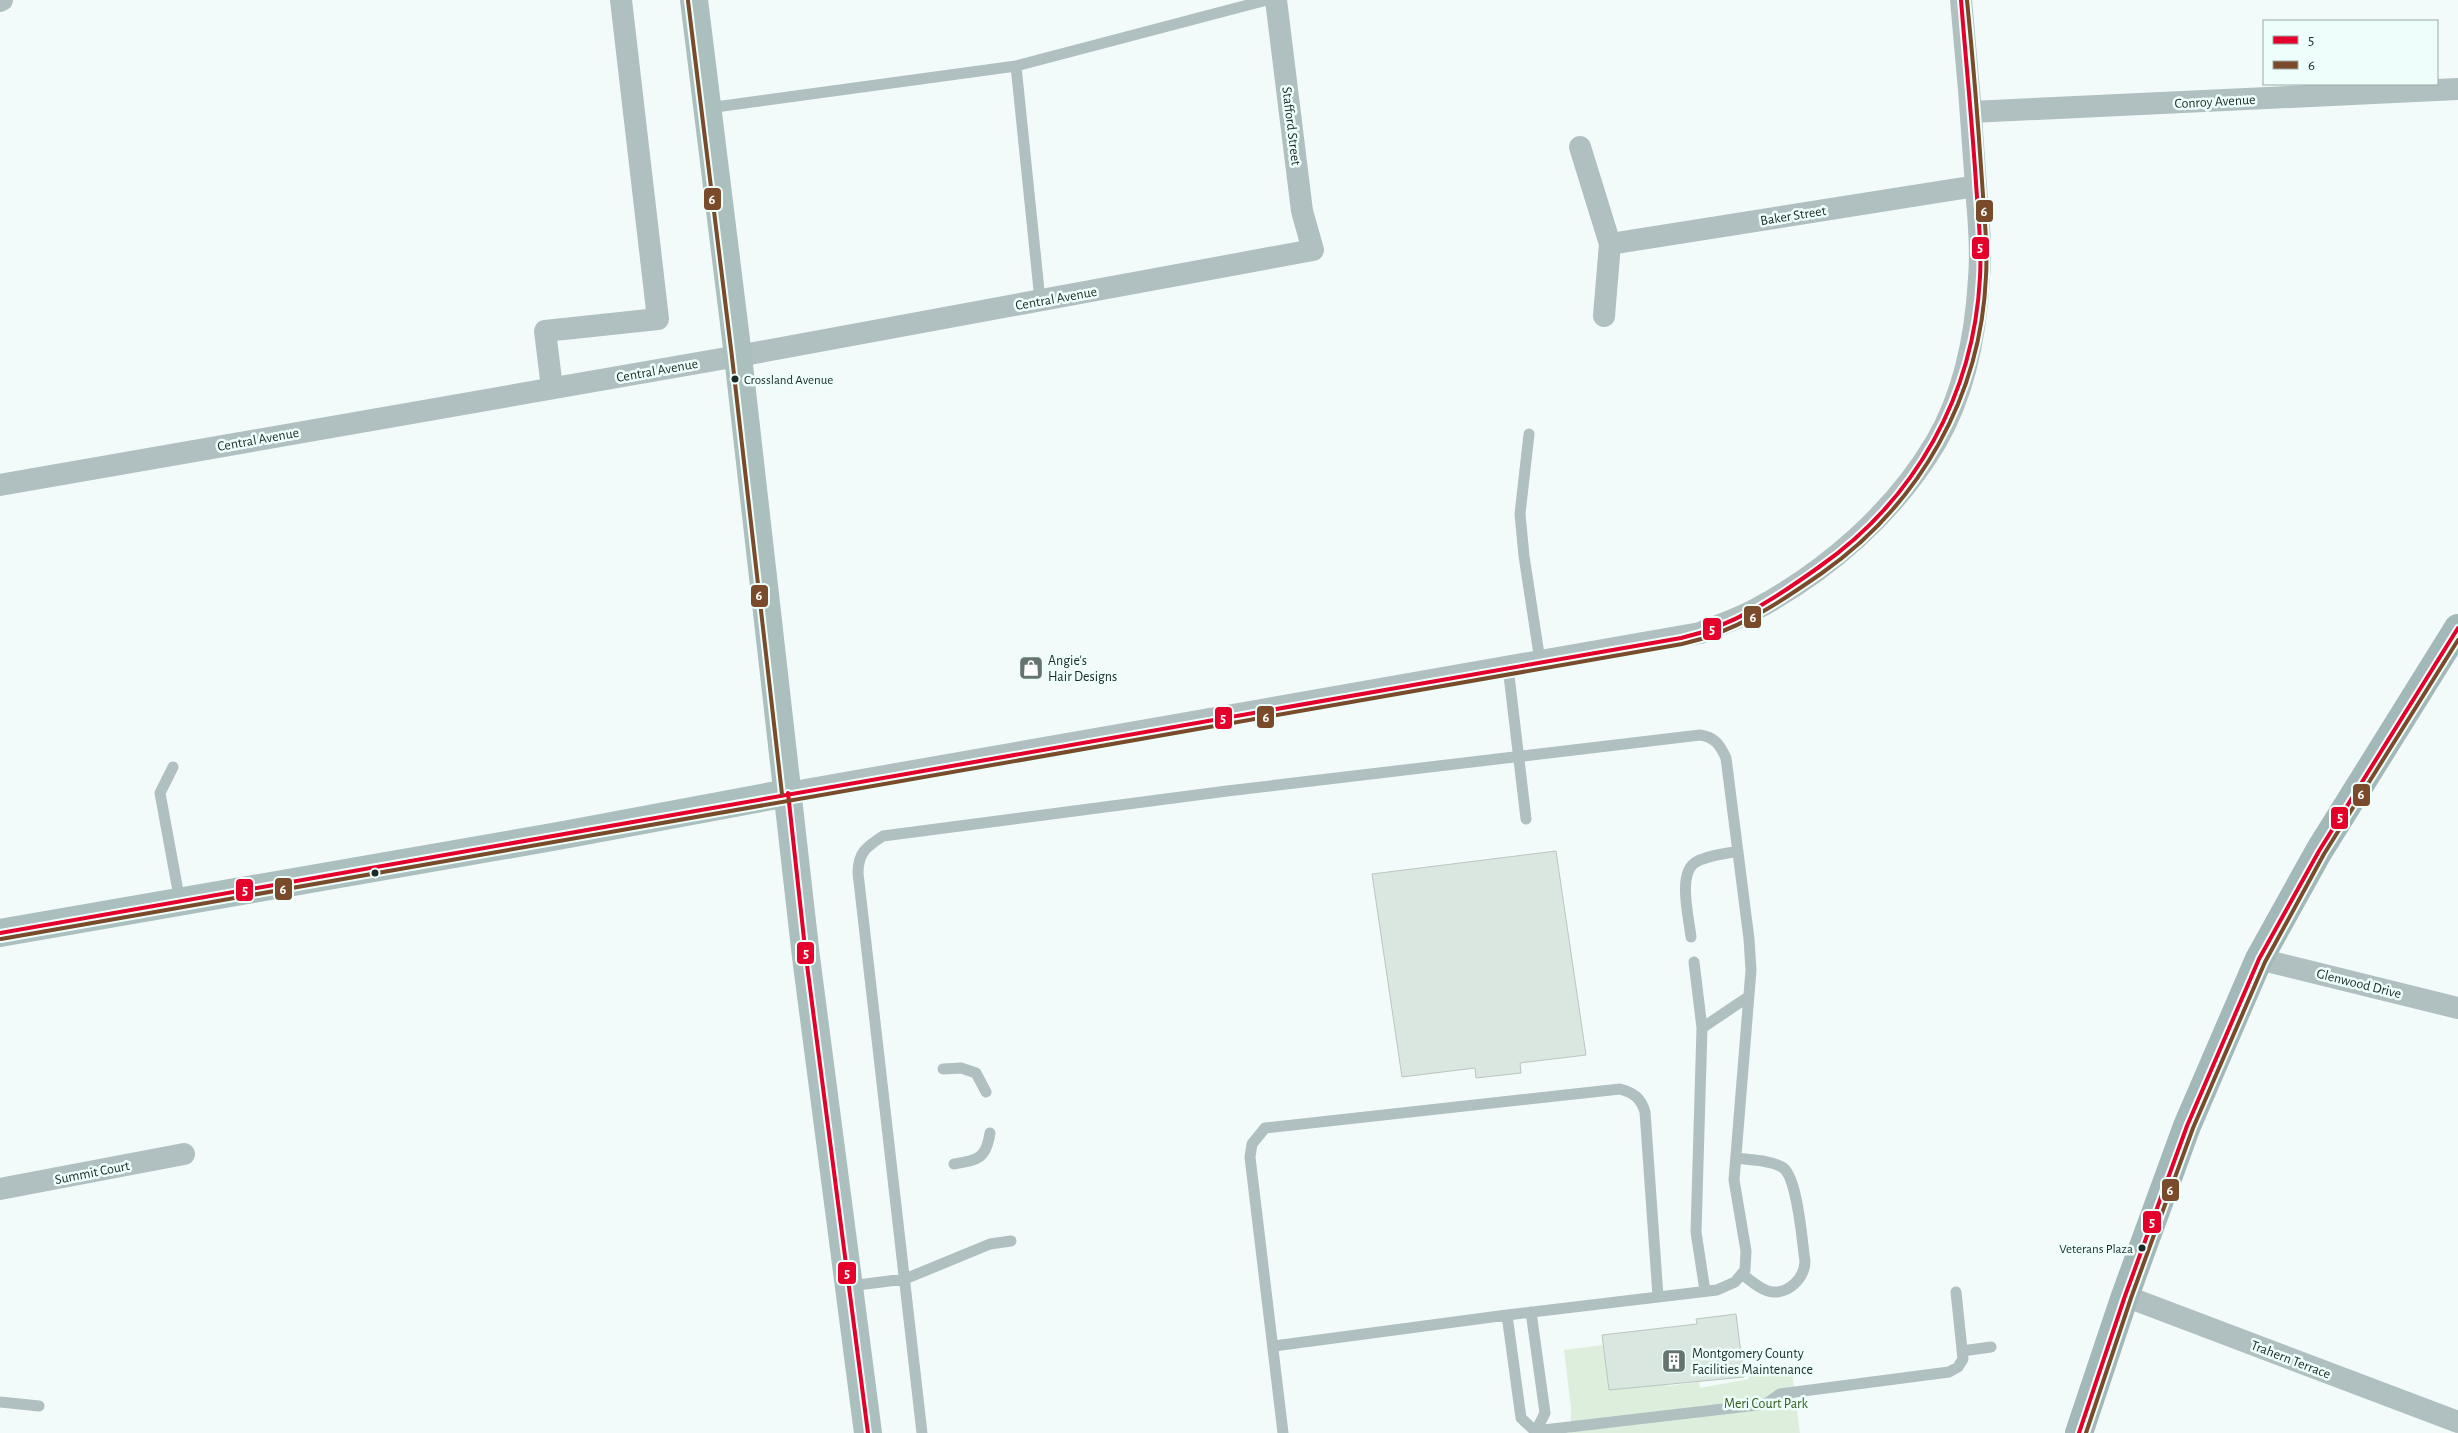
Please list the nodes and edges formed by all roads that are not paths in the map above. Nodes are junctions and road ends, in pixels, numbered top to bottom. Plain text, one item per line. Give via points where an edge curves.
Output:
1 (622, 0) edge
2 (694, 0) edge
3 (1267, 0) edge
4 (1276, 0) edge
5 (1961, 0) edge
6 (1016, 66) junction
7 (2458, 90) edge
8 (708, 108) junction
9 (1971, 112) junction
10 (1580, 147) dead end
11 (1976, 186) junction
12 (1610, 244) junction
13 (1314, 250) joint
14 (1040, 300) junction
15 (1604, 316) dead end
16 (738, 356) junction
17 (552, 388) junction
18 (1529, 434) dead end
19 (0, 485) edge
20 (2458, 628) edge
21 (1540, 661) junction
22 (1508, 667) junction
23 (1519, 756) junction
24 (173, 767) dead end
25 (788, 793) junction
26 (1526, 820) dead end
27 (1738, 851) junction
28 (180, 902) junction
29 (0, 933) edge
30 (1691, 936) dead end
31 (2259, 959) junction
32 (1694, 962) dead end
33 (1748, 997) junction
34 (2458, 1008) edge
35 (1702, 1028) junction
36 (943, 1069) dead end
37 (986, 1092) dead end
38 (990, 1132) dead end
39 (184, 1154) dead end
40 (1736, 1158) junction
41 (954, 1164) dead end
42 (0, 1189) edge
43 (1011, 1241) dead end
44 (1742, 1274) junction
45 (905, 1278) junction
46 (850, 1286) junction
47 (1705, 1291) junction
48 (1956, 1292) dead end
49 (1658, 1296) junction
50 (2125, 1296) junction
51 (1531, 1312) junction
52 (1507, 1314) junction
53 (1274, 1346) junction
54 (1991, 1348) dead end
55 (1962, 1351) junction
56 (0, 1402) edge
57 (39, 1406) dead end
58 (2458, 1422) edge
59 (1535, 1432) edge
60 (868, 1433) edge
61 (922, 1433) edge
62 (1283, 1433) edge
63 (2079, 1433) edge

1 - 17 street via 658,319 545,331
2 - 8 main road
3 - 6 lane
4 - 13 street, Stafford Street via 1302,211
5 - 9 street
6 - 8 lane
6 - 14 lane
7 - 9 street, Conroy Avenue
8 - 16 main road
9 - 11 street
10 - 12 street
11 - 12 street, Baker Street
11 - 21 street via 1980,277 1973,333 1963,376 1936,442 1888,507 1839,554 1755,610 1700,633
12 - 15 street
13 - 14 street, Central Avenue
14 - 16 street, Central Avenue
16 - 17 street, Central Avenue
16 - 25 main road
17 - 19 street, Central Avenue
18 - 21 lane via 1520,514
20 - 31 main road via 2319,851
21 - 22 street
22 - 23 lane
22 - 25 street
23 - 26 lane
23 - 27 lane via 1700,735 1710,737 1726,758
23 - 45 lane via 883,836 871,844 858,860 858,873
24 - 28 lane via 160,793
25 - 28 main road
25 - 46 main road via 806,957
27 - 30 lane via 1702,859 1688,869 1685,889
27 - 33 lane via 1749,939 1751,970
28 - 29 main road
31 - 34 street, Glenwood Drive
31 - 50 main road via 2187,1126
32 - 35 lane
33 - 35 lane
33 - 40 lane
35 - 47 lane via 1696,1232
36 - 37 lane via 961,1068 976,1073
38 - 41 lane via 985,1152 975,1160
39 - 42 street, Summit Court
40 - 44 lane via 1734,1180 1746,1251
40 - 44 lane via 1772,1164 1788,1172 1805,1261 1805,1269 1797,1281 1774,1293
43 - 45 lane via 990,1244
44 - 47 lane via 1735,1282 1718,1290
45 - 46 lane
45 - 61 lane
46 - 60 main road
47 - 49 lane
48 - 55 lane
49 - 51 lane
49 - 53 lane via 1645,1112 1639,1098 1631,1092 1620,1088 1276,1126 1265,1128 1258,1135 1252,1144 1250,1157
50 - 58 street, Trahern Terrace
50 - 63 main road
51 - 52 lane
51 - 59 lane via 1545,1413
52 - 53 lane
52 - 59 lane via 1521,1418
53 - 62 lane
54 - 55 lane
55 - 59 lane via 1963,1359 1949,1372 1780,1394 1766,1404
56 - 57 lane

